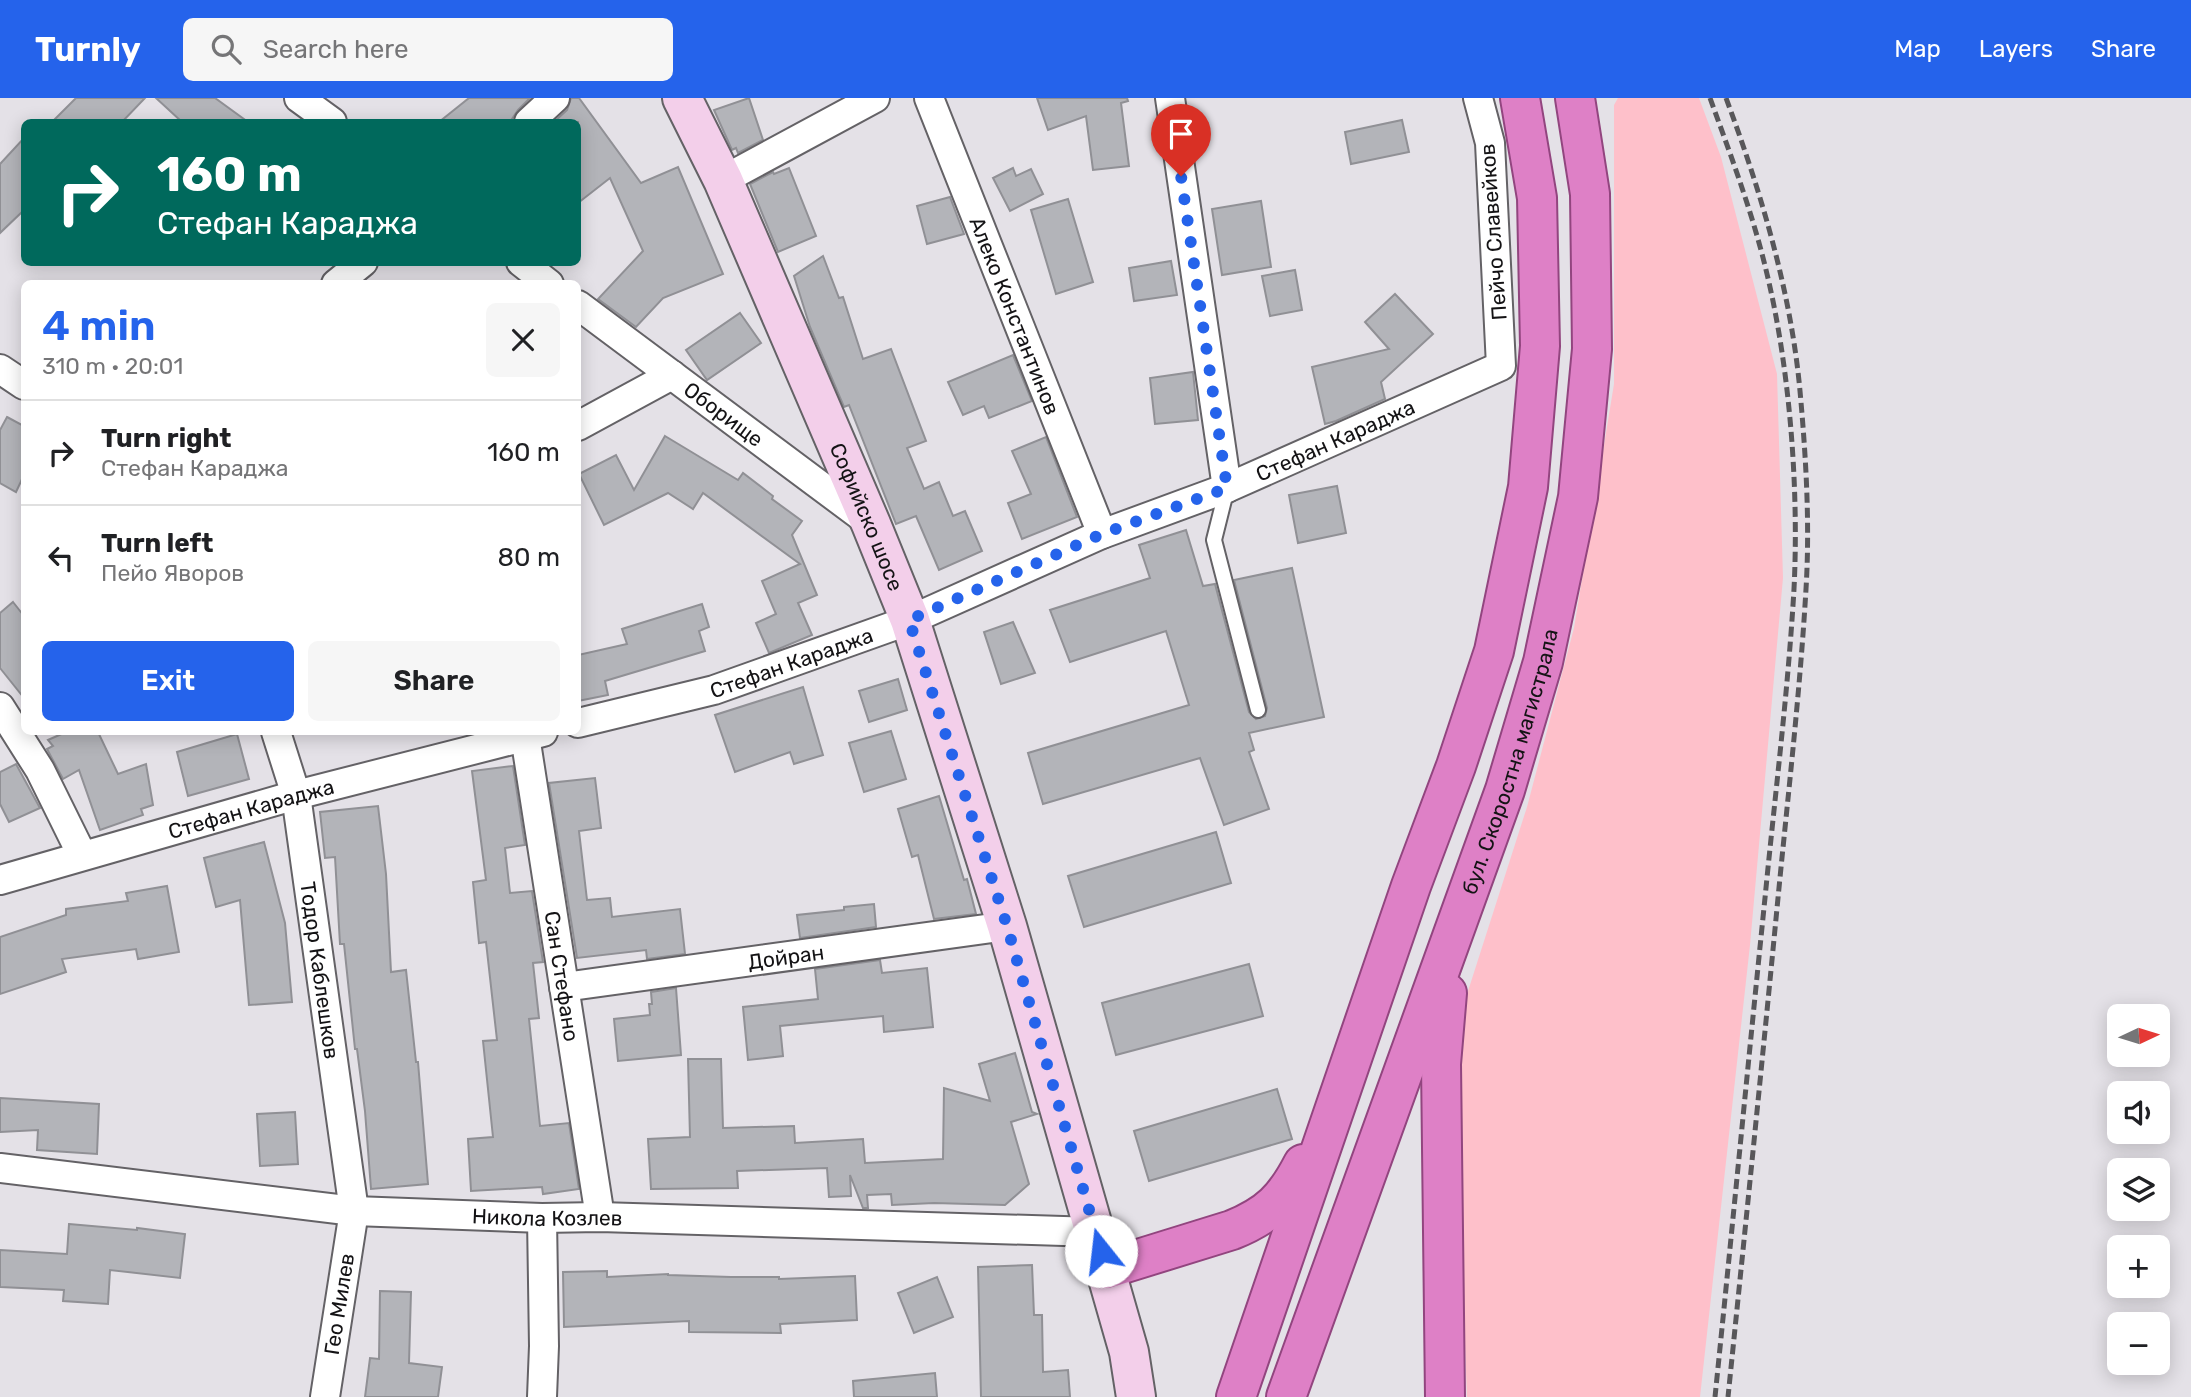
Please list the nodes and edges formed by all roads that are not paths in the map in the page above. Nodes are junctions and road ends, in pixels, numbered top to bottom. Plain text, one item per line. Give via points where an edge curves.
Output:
1 (299, 98) edge
2 (555, 98) edge
3 (682, 98) edge
4 (875, 98) edge
5 (929, 98) edge
6 (1170, 98) edge
7 (1478, 98) edge
8 (1520, 98) edge
9 (1575, 98) edge
10 (328, 119) edge
11 (531, 119) edge
12 (723, 180) junction
13 (358, 266) edge
14 (526, 266) edge
15 (341, 280) edge
16 (544, 280) edge
17 (581, 307) edge
18 (1501, 366) joint
19 (0, 369) edge
20 (672, 375) junction
21 (21, 383) edge
22 (581, 423) edge
23 (1227, 488) junction
24 (871, 524) junction
25 (1102, 534) junction
26 (909, 620) junction
27 (0, 707) edge
28 (1258, 710) dead end
29 (581, 722) edge
30 (277, 735) edge
31 (530, 735) edge
32 (534, 735) edge
33 (296, 795) junction
34 (82, 855) junction
35 (0, 880) edge
36 (1007, 926) junction
37 (1456, 928) junction
38 (564, 987) junction
39 (1349, 1071) junction
40 (0, 1168) edge
41 (354, 1211) junction
42 (600, 1217) junction
43 (542, 1218) junction
44 (1096, 1232) junction
45 (1106, 1269) junction
46 (325, 1397) edge
47 (542, 1397) edge
48 (1136, 1397) edge
49 (1236, 1397) edge
50 (1286, 1397) edge
51 (1445, 1397) edge

1 - 10 street
2 - 11 street
3 - 12 main road, Софийско шосе
4 - 12 street
5 - 25 street, Алеко Константинов
6 - 23 street
7 - 18 street, Пейчо Славейков via 1490,143
8 - 39 highway via 1537,198 1540,346 1528,487 1494,652
9 - 37 highway, бул. Скоростна магистрала via 1590,194 1592,349 1578,497 1543,662 1505,790
12 - 24 main road, Софийско шосе
13 - 15 street
14 - 16 street
17 - 20 street, Оборище
18 - 23 street, Стефан Караджа
19 - 21 street
20 - 22 street
20 - 24 street, Оборище
23 - 25 street, Стефан Караджа
23 - 28 lane via 1214,540
24 - 26 main road, Софийско шосе
25 - 26 street, Стефан Караджа
26 - 29 street, Стефан Караджа via 714,690
26 - 36 main road, Софийско шосе
27 - 34 street via 40,771
30 - 33 street, Тодор Каблешков
31 - 33 street, Стефан Караджа
32 - 38 street, Сан Стефано
33 - 34 street, Стефан Караджа
33 - 41 street, Тодор Каблешков
34 - 35 street, Стефан Караджа
36 - 38 street, Дойран
36 - 44 main road, Софийско шосе
37 - 50 highway, бул. Скоростна магистрала
37 - 51 highway via 1441,1065
38 - 42 street, Сан Стефано
39 - 45 highway via 1293,1184 1267,1213 1232,1230
39 - 49 highway
40 - 41 street, Никола Козлев
41 - 43 street, Никола Козлев
41 - 46 street, Гео Милев
42 - 43 street, Никола Козлев
42 - 44 street, Никола Козлев
43 - 47 street
44 - 45 main road, Софийско шосе
45 - 48 main road, Софийско шосе

